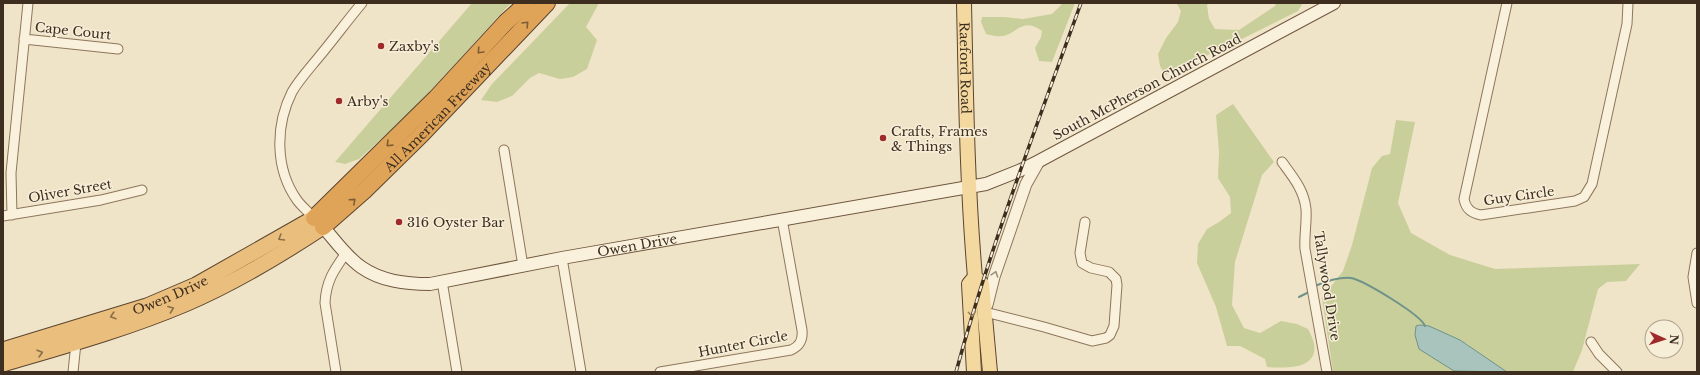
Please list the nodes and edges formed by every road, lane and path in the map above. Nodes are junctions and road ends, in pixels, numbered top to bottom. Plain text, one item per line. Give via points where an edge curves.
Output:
1 (28, 3) edge
2 (362, 3) edge
3 (522, 3) edge
4 (527, 3) edge
5 (547, 3) edge
6 (964, 3) edge
7 (1334, 3) edge
8 (1507, 3) edge
9 (1628, 3) edge
10 (506, 22) junction
11 (24, 39) junction
12 (118, 49) dead end
13 (504, 150) dead end
14 (1039, 161) junction
15 (1282, 162) dead end
16 (970, 187) junction
17 (142, 190) dead end
18 (8, 216) edge
19 (782, 219) junction
20 (319, 222) junction
21 (1085, 222) dead end
22 (346, 253) junction
23 (1696, 255) edge
24 (562, 258) junction
25 (523, 266) junction
26 (975, 277) junction
27 (442, 281) junction
28 (1697, 303) edge
29 (985, 312) junction
30 (1591, 342) dead end
31 (76, 343) junction
32 (3, 350) edge
33 (3, 364) edge
34 (74, 372) edge
35 (336, 372) edge
36 (457, 372) edge
37 (581, 372) edge
38 (660, 372) edge
39 (974, 372) edge
40 (990, 372) edge
41 (1328, 372) edge
42 (1617, 372) edge

1 - 11 street
2 - 20 street via 302,78 286,105 282,119 280,146 283,170 298,200
3 - 10 highway
4 - 10 highway, All American Freeway
20 -> 5 highway, All American Freeway via 364,191
6 - 16 main road, Raeford Road
7 - 14 main road, South McPherson Church Road
8 - 9 street, Guy Circle via 1464,199 1471,212 1481,215 1576,201 1588,193 1627,24
10 -> 20 highway, All American Freeway
11 - 12 street, Cape Court
11 - 18 street
13 - 25 street
14 - 16 main road, South McPherson Church Road via 986,184
29 -> 14 street via 994,276 1026,184
15 - 41 street, Tallywood Drive via 1299,185 1304,199 1306,249
16 - 19 main road, Owen Drive
16 - 26 main road, Raeford Road
17 - 18 street, Oliver Street via 101,200
19 - 24 main road, Owen Drive
19 - 38 street, Hunter Circle via 802,330 802,340 799,344 791,350
20 - 22 main road, Owen Drive
31 -> 20 highway, Owen Drive via 186,303 261,267
20 -> 32 highway, Owen Drive via 196,285 154,303
21 - 29 street via 1080,253 1082,263 1109,272 1116,279 1114,326 1110,335 1102,340 1092,341
22 - 27 main road, Owen Drive via 360,266 390,280 416,284
22 - 35 street via 330,278 325,303
23 - 28 street via 1693,277
24 - 25 main road, Owen Drive
24 - 37 street
25 - 27 main road, Owen Drive
26 - 29 main road, Raeford Road via 982,284
26 -> 39 main road, Raeford Road via 969,284
27 - 36 street
29 - 40 main road, Raeford Road
30 - 42 street
33 -> 31 highway, Owen Drive
31 - 34 street

